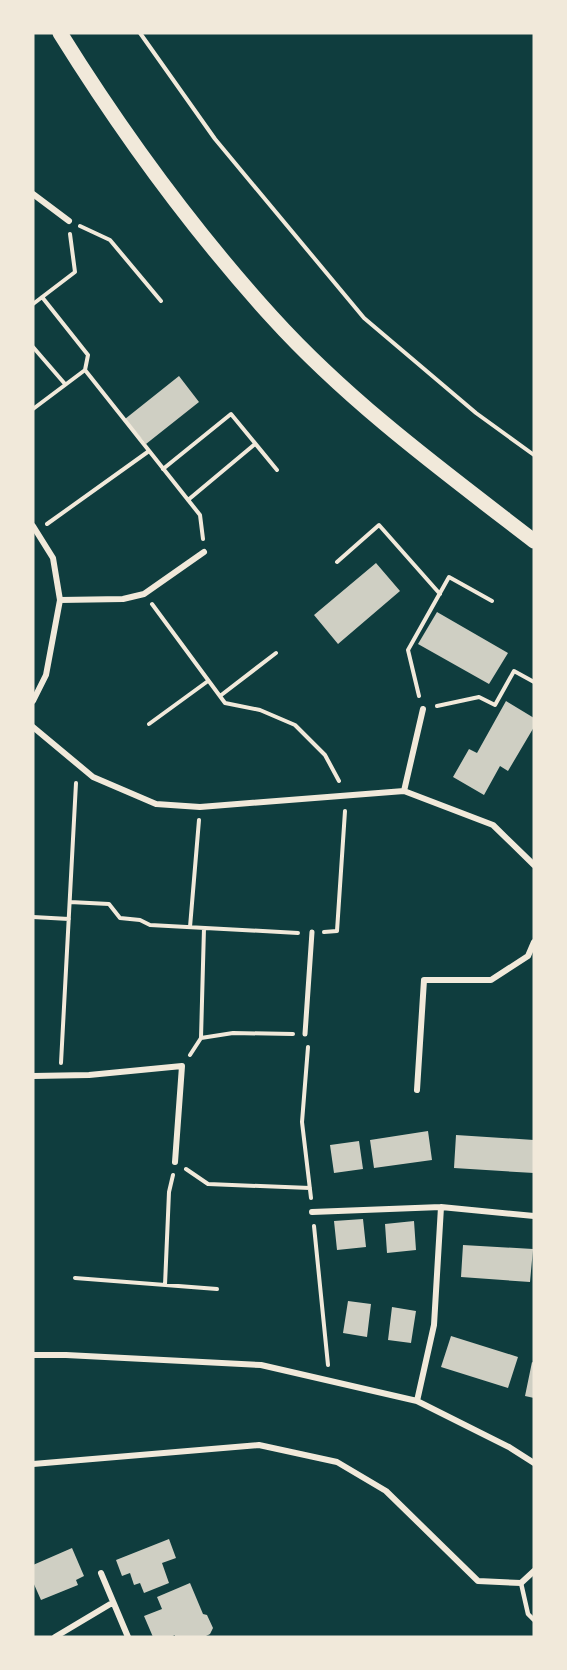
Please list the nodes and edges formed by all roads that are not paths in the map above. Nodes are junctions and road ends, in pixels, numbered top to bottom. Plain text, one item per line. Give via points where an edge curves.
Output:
1 (60, 33) edge
2 (33, 194) edge
3 (69, 221) road end
4 (35, 529) edge
5 (534, 541) edge
6 (204, 552) road end
7 (60, 600) junction
8 (33, 702) edge
9 (423, 709) road end
10 (33, 727) edge
11 (404, 791) junction
12 (534, 865) edge
13 (312, 932) road end
14 (534, 942) edge
15 (305, 1034) road end
16 (33, 1076) edge
17 (417, 1090) dead end
18 (175, 1162) road end
19 (441, 1207) junction
20 (312, 1212) dead end
21 (534, 1216) edge
22 (33, 1355) edge
23 (417, 1401) junction
24 (534, 1463) edge
25 (33, 1464) edge
26 (534, 1571) edge
27 (101, 1572) dead end
28 (521, 1583) junction
29 (112, 1603) junction
30 (534, 1620) edge
31 (55, 1637) edge
32 (128, 1637) edge

1 - 5 main road via 190,218 272,317 363,404
2 - 3 street
4 - 7 street via 53,558
6 - 7 street via 144,594 123,599
7 - 8 street via 46,675
9 - 11 street
10 - 11 street via 93,777 156,804 200,807
11 - 12 street via 493,825
13 - 15 street
14 - 17 street via 528,956 491,980 424,980
16 - 18 street via 183,1066
19 - 20 street
19 - 21 street
19 - 23 street via 434,1325
22 - 23 street via 261,1365
23 - 24 street
25 - 28 street via 259,1444 336,1462 386,1491 478,1581
26 - 28 street
27 - 29 street
28 - 30 lane via 528,1614
29 - 31 street
29 - 32 street

